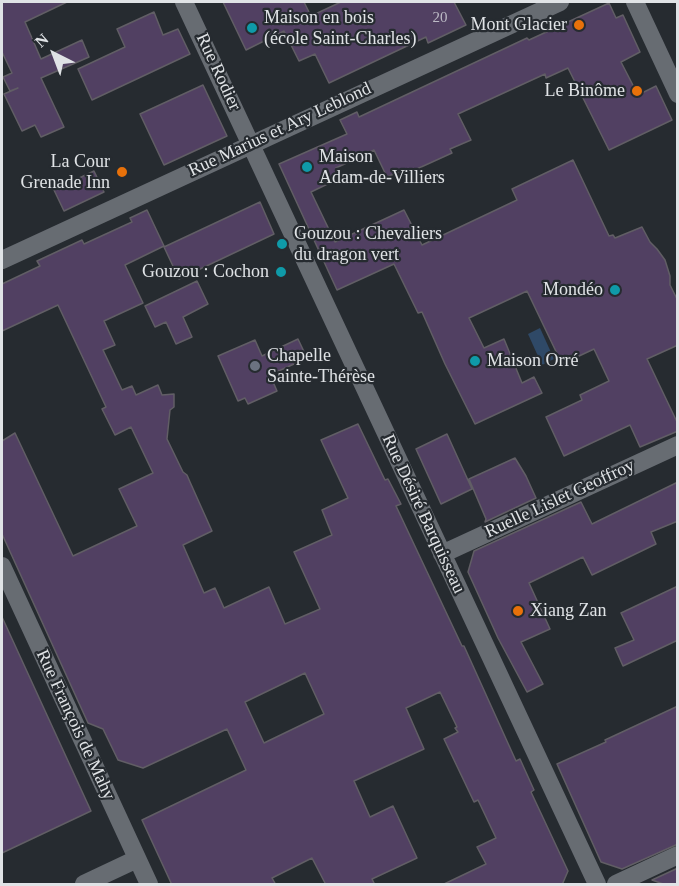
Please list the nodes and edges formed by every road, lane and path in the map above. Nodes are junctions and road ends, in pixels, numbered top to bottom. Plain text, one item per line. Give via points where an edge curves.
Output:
1 (184, 2) edge
2 (560, 2) edge
3 (635, 2) edge
4 (678, 94) edge
5 (251, 144) junction
6 (2, 260) edge
7 (678, 445) edge
8 (442, 554) junction
9 (4, 576) edge
10 (678, 855) edge
11 (137, 859) junction
12 (84, 885) edge
13 (149, 885) edge
14 (597, 885) edge
15 (616, 885) edge

1 - 5 street, Rue Rodier
2 - 5 street, Rue Marius et Ary Leblond
3 - 4 street
5 - 6 street, Rue Marius et Ary Leblond
5 - 8 street, Rue Désiré Barquisseau
7 - 8 street, Ruelle Lislet Geoffroy
8 - 14 street, Rue Désiré Barquisseau
9 - 11 street, Rue François de Mahy
10 - 15 street
11 - 12 street
11 - 13 street, Rue François de Mahy

